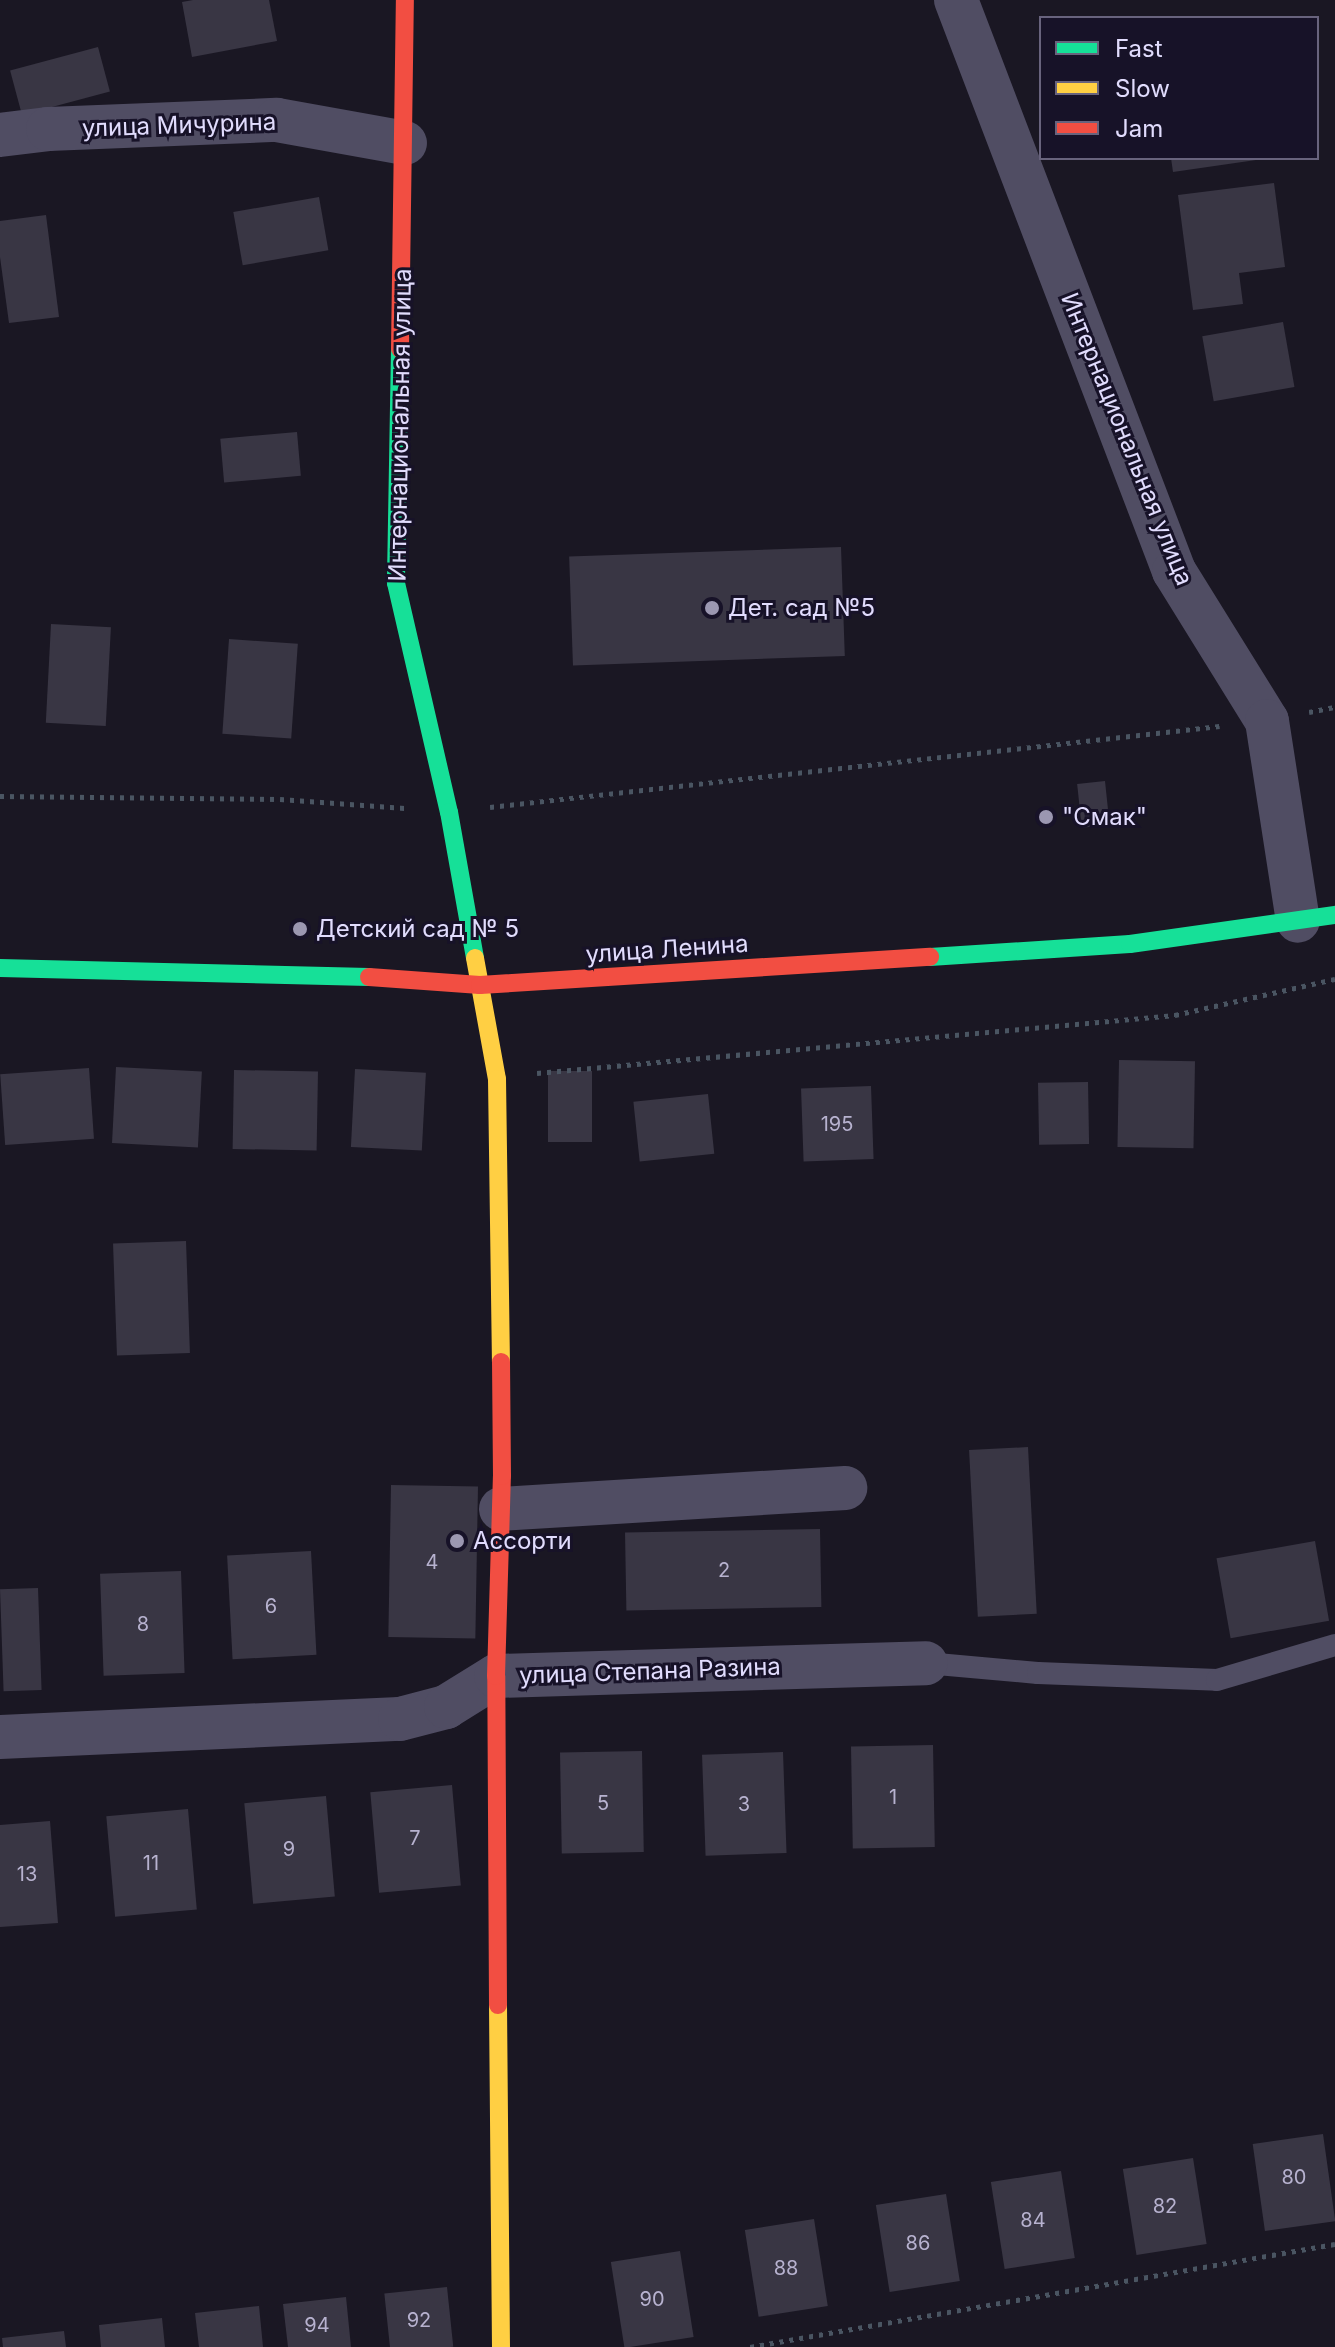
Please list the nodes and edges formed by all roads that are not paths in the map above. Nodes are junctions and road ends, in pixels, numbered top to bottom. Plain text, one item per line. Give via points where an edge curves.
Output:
1 (405, 0) edge
2 (956, 0) edge
3 (0, 135) edge
4 (405, 143) junction
5 (1316, 918) edge
6 (0, 968) edge
7 (480, 985) junction
8 (845, 1488) dead end
9 (501, 1509) junction
10 (1335, 1645) edge
11 (926, 1663) joint
12 (496, 1676) junction
13 (0, 1737) edge
14 (501, 2347) edge

1 - 4 street, Интернациональная улица
2 - 5 street, Интернациональная улица via 1174,571 1267,721
3 - 4 street, улица Мичурина via 277,120
4 - 7 street, Интернациональная улица via 396,583 449,812
5 - 7 street, улица Ленина via 1130,944
6 - 7 street, улица Ленина via 329,974
7 - 9 street, Интернациональная улица via 497,1079
8 - 9 street
9 - 12 street, Интернациональная улица
10 - 11 lane via 1217,1680
11 - 12 street, улица Степана Разина
12 - 13 street, улица Степана Разина via 446,1707 400,1719
12 - 14 street, Интернациональная улица

